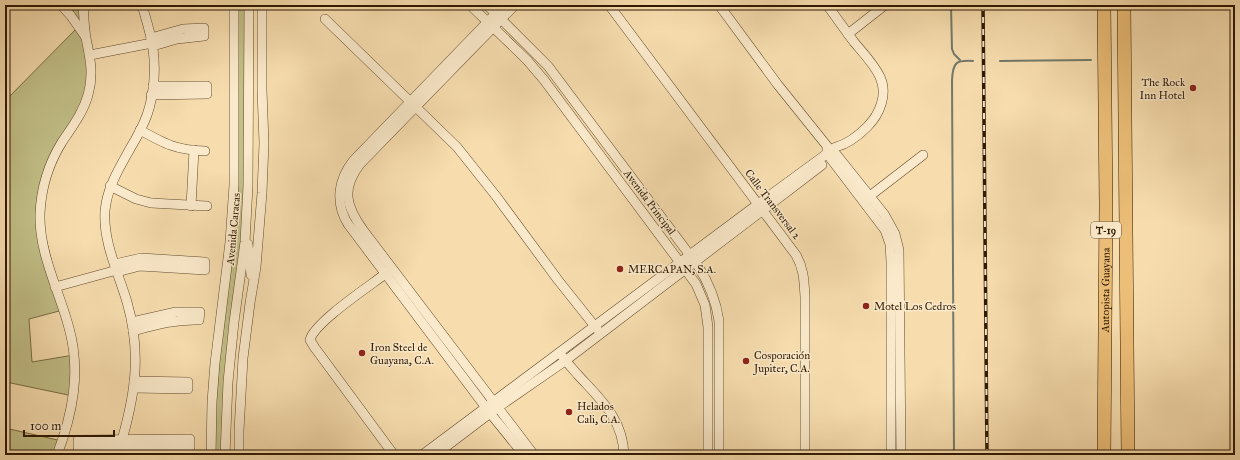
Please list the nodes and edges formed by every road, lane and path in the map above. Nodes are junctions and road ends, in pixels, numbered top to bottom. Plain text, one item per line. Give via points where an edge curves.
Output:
1 (61, 5) edge
2 (83, 5) edge
3 (142, 5) edge
4 (234, 5) edge
5 (248, 5) edge
6 (262, 5) edge
7 (470, 5) edge
8 (486, 5) edge
9 (504, 5) edge
10 (515, 5) edge
11 (609, 5) edge
12 (719, 5) edge
13 (827, 5) edge
14 (885, 5) edge
15 (1104, 5) edge
16 (1124, 5) edge
17 (498, 16) junction
18 (325, 19) dead end
19 (490, 25) junction
20 (848, 34) junction
21 (86, 37) junction
22 (152, 42) junction
23 (90, 55) junction
24 (557, 78) junction
25 (548, 85) junction
26 (152, 90) junction
27 (575, 101) junction
28 (413, 103) junction
29 (566, 108) junction
30 (140, 130) junction
31 (194, 150) junction
32 (204, 151) dead end
33 (831, 152) junction
34 (923, 155) dead end
35 (110, 186) junction
36 (867, 198) junction
37 (191, 206) junction
38 (207, 206) dead end
39 (760, 207) junction
40 (246, 217) junction
41 (692, 258) junction
42 (683, 265) junction
43 (116, 269) junction
44 (389, 271) junction
45 (253, 284) junction
46 (55, 287) junction
47 (716, 304) junction
48 (705, 305) junction
49 (718, 317) junction
50 (707, 318) junction
51 (133, 326) junction
52 (594, 326) junction
53 (601, 333) junction
54 (244, 345) junction
55 (560, 351) junction
56 (896, 359) junction
57 (565, 361) junction
58 (228, 382) junction
59 (134, 384) junction
60 (491, 408) junction
61 (451, 438) junction
62 (121, 443) junction
63 (57, 455) edge
64 (211, 455) edge
65 (225, 455) edge
66 (239, 455) edge
67 (394, 455) edge
68 (422, 455) edge
69 (435, 455) edge
70 (524, 455) edge
71 (534, 455) edge
72 (624, 455) edge
73 (708, 455) edge
74 (720, 455) edge
75 (805, 455) edge
76 (891, 455) edge
77 (901, 455) edge
78 (1104, 455) edge
79 (1128, 455) edge

1 - 21 street
2 - 21 street
3 - 22 street
4 - 64 street, Avenida Caracas via 234,192 215,363
5 - 40 street, Avenida Caracas via 249,164
6 - 45 street via 264,143
7 - 19 street, Avenida Principal
8 - 17 street, Avenida Principal
9 - 17 street
10 - 17 street
11 - 39 street, Calle Transversal 2
12 - 33 street
13 - 20 street
14 - 20 street
15 - 78 highway, Autopista Guayana / T-19
16 - 79 highway, Autopista Guayana / T-19
17 - 19 street
17 - 24 street, Avenida Principal via 537,54
18 - 28 street
19 - 25 street, Avenida Principal via 532,65
19 - 28 street
20 - 33 street via 880,78 883,91 881,106 865,129 844,145 841,151
21 - 23 street
22 - 22 street via 183,29 204,28 204,36
22 - 23 street
22 - 26 street
23 - 46 street via 91,79 86,100 77,120 57,150 43,191 40,213 42,236
24 - 25 street
24 - 27 street, Avenida Principal
25 - 29 street, Avenida Principal
26 - 26 street via 207,94 207,86
26 - 30 street via 147,116
27 - 29 street
27 - 41 street, Avenida Principal
28 - 44 street via 369,149 352,175 348,188 350,209
28 - 52 street via 467,158
29 - 42 street, Avenida Principal
30 - 31 street via 171,146
30 - 35 street
31 - 32 street
31 - 37 street
33 - 36 street
33 - 39 street
34 - 36 street
35 - 37 street via 143,201
35 - 43 street via 106,203 106,228
36 - 56 street via 893,228 897,239
37 - 38 street
39 - 41 street
39 - 75 street, Calle Transversal 2 via 796,255 803,271
40 - 45 street
40 - 58 street, Avenida Caracas
41 - 42 street
41 - 47 street, Avenida Principal via 708,282
42 - 48 street, Avenida Principal via 696,284
42 - 52 street
42 - 53 street
43 - 43 street via 140,266 205,270 205,262 133,259
43 - 46 street
43 - 51 street
44 - 60 street
44 - 67 street via 326,320 314,331 310,340
45 - 54 street
46 - 63 street via 72,339 75,372 70,416
47 - 48 street
47 - 49 street, Avenida Principal
48 - 50 street, Avenida Principal
49 - 50 street
49 - 74 street, Avenida Principal
50 - 73 street, Avenida Principal
51 - 51 street via 199,320 200,312 172,312
51 - 59 street
52 - 53 street
52 - 55 street
53 - 57 street
54 - 58 street via 237,355
54 - 66 street
55 - 57 street
55 - 60 street
56 - 76 street
56 - 77 street
57 - 60 street
57 - 72 street via 613,416 624,444
58 - 65 street, Avenida Caracas
59 - 59 street via 188,389 188,382
59 - 62 street via 131,408
60 - 61 street
60 - 70 street
60 - 71 street
61 - 68 street
61 - 69 street
62 - 62 street via 190,439 190,447

